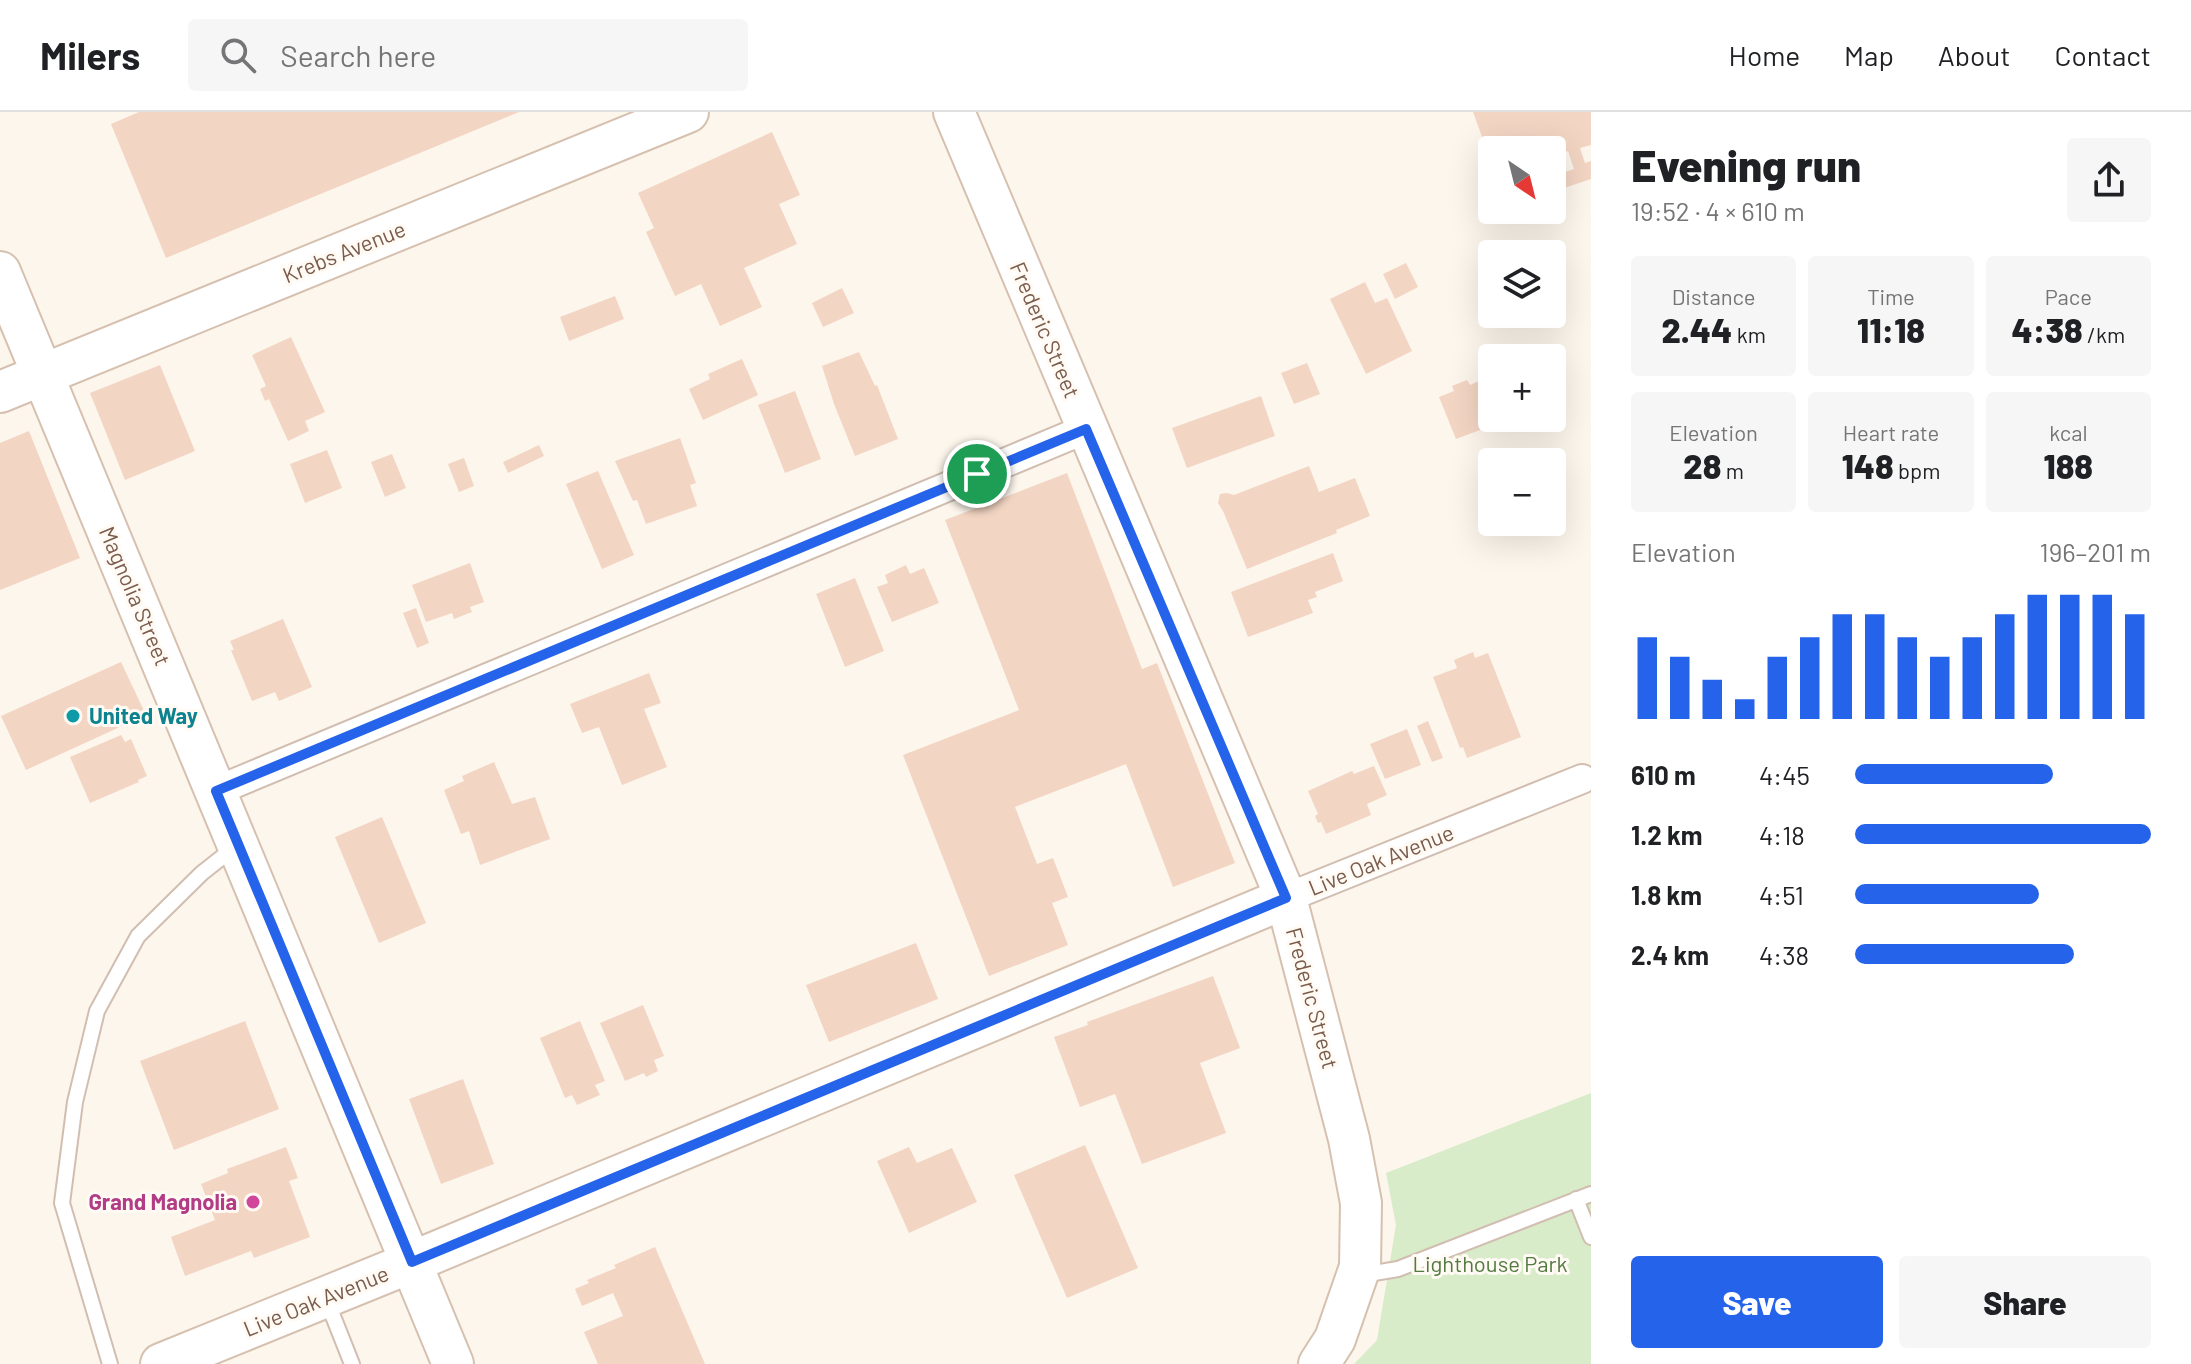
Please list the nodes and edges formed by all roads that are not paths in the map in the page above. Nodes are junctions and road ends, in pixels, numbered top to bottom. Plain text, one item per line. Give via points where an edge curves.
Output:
1 (688, 112) edge
2 (954, 112) edge
3 (0, 272) edge
4 (43, 375) junction
5 (0, 392) edge
6 (1086, 429) junction
7 (1582, 779) dead end
8 (216, 791) junction
9 (239, 845) junction
10 (1286, 898) junction
11 (1591, 1194) edge
12 (1576, 1199) junction
13 (1591, 1237) edge
14 (412, 1262) junction
15 (1357, 1275) junction
16 (326, 1297) junction
17 (1323, 1363) edge
18 (110, 1364) edge
19 (161, 1364) edge
20 (352, 1364) edge
21 (453, 1364) edge

1 - 4 street, Krebs Avenue
2 - 6 street, Frederic Street
3 - 4 street, Magnolia Street
4 - 5 street, Krebs Avenue
4 - 8 street, Magnolia Street
6 - 8 street
6 - 10 street, Frederic Street
7 - 10 street, Live Oak Avenue
8 - 9 street, Magnolia Street
9 - 14 street, Magnolia Street
9 - 18 lane via 138,936 97,1011 75,1102 62,1203
10 - 14 street, Live Oak Avenue
10 - 15 street, Frederic Street via 1349,1139 1361,1203
11 - 12 lane
12 - 13 lane
12 - 15 lane via 1398,1269
14 - 16 street, Live Oak Avenue
14 - 21 street, Magnolia Street
15 - 17 street, Frederic Street
16 - 19 street, Live Oak Avenue
16 - 20 lane

